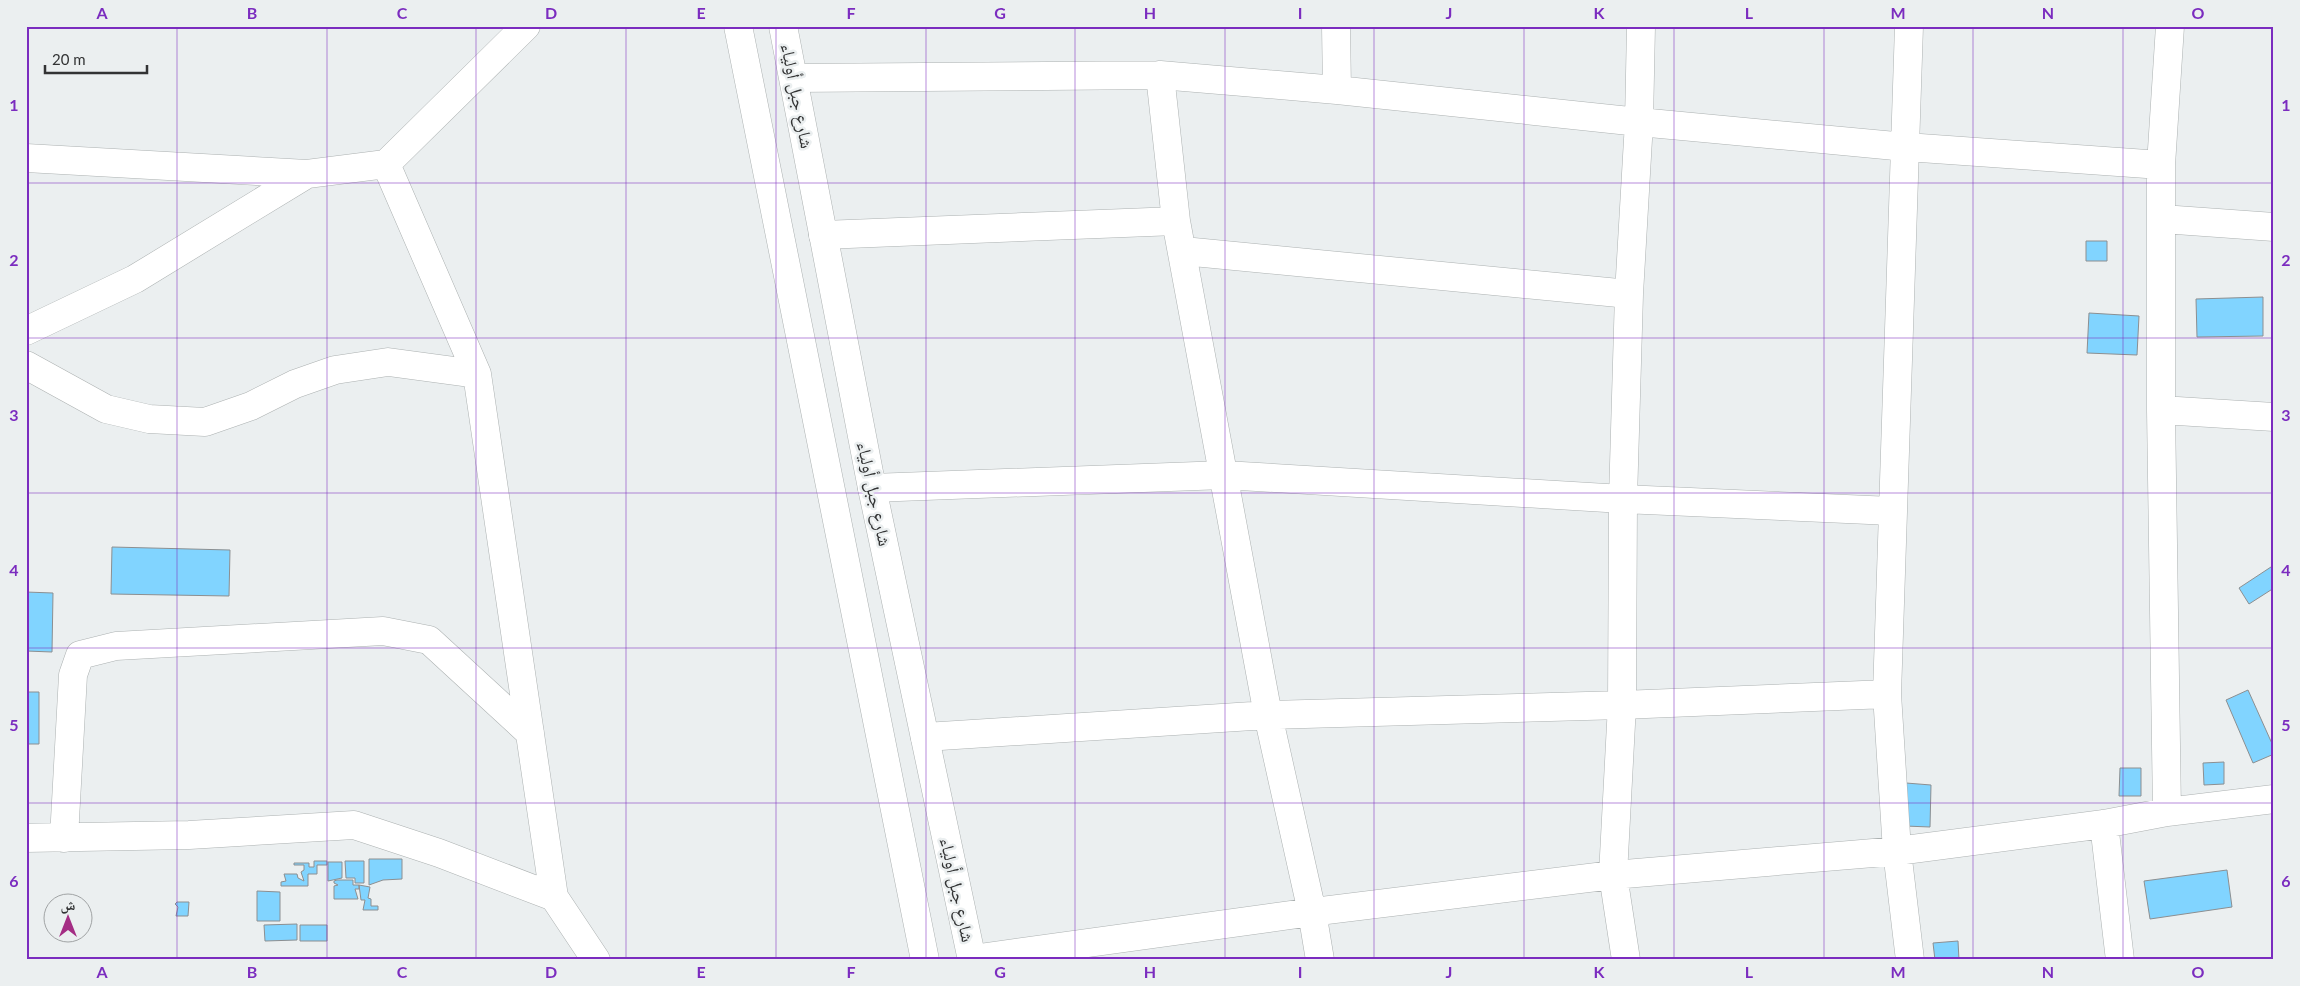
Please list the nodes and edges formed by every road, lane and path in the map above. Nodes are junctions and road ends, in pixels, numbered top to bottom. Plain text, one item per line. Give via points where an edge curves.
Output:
1 (526, 26) edge
2 (738, 26) edge
3 (783, 26) edge
4 (1336, 26) edge
5 (1641, 26) edge
6 (1909, 26) edge
7 (2170, 26) edge
8 (1160, 75) junction
9 (794, 78) junction
10 (1337, 90) junction
11 (1638, 122) junction
12 (1906, 147) junction
13 (26, 158) edge
14 (386, 164) junction
15 (2161, 165) junction
16 (307, 174) junction
17 (2162, 220) junction
18 (1176, 221) junction
19 (2274, 227) edge
20 (823, 235) junction
21 (1182, 251) junction
22 (1629, 294) junction
23 (26, 331) edge
24 (26, 365) edge
25 (477, 374) junction
26 (2161, 410) junction
27 (2274, 417) edge
28 (1224, 476) junction
29 (872, 488) junction
30 (1623, 499) junction
31 (1892, 511) junction
32 (1887, 694) junction
33 (1622, 706) junction
34 (1268, 714) junction
35 (530, 733) junction
36 (925, 737) junction
37 (2274, 799) edge
38 (2167, 812) junction
39 (2104, 824) junction
40 (26, 838) edge
41 (64, 838) junction
42 (1897, 851) junction
43 (1613, 875) junction
44 (554, 897) junction
45 (1312, 912) junction
46 (972, 959) edge
47 (596, 960) edge
48 (925, 960) edge
49 (1320, 960) edge
50 (1626, 960) edge
51 (1910, 960) edge
52 (2120, 960) edge

1 - 14 street
2 - 48 street
3 - 9 street, شارع جبل أولياء
4 - 10 street
5 - 11 street
6 - 12 street
7 - 15 street
8 - 9 street
8 - 10 street
8 - 18 street
9 - 20 street, شارع جبل أولياء
10 - 11 street
11 - 12 street
11 - 22 street
12 - 15 street
12 - 31 street
13 - 16 street
14 - 16 street
14 - 25 street
15 - 17 street
16 - 23 street via 135,279
17 - 19 street
17 - 26 street
18 - 20 street
18 - 21 street
20 - 29 street, شارع جبل أولياء
21 - 22 street
21 - 28 street
22 - 30 street
24 - 25 street via 106,409 149,419 205,422 335,370 388,362
25 - 35 street
26 - 27 street
26 - 38 street
28 - 29 street
28 - 30 street
28 - 34 street
29 - 36 street, شارع جبل أولياء
30 - 31 street
30 - 33 street
31 - 32 street
32 - 33 street
32 - 42 street
33 - 34 street
33 - 43 street
34 - 36 street
34 - 45 street
35 - 41 street via 429,640 383,631 116,646 80,655 73,675
35 - 44 street
36 - 46 street, شارع جبل أولياء
37 - 38 street
38 - 39 street
39 - 42 street
39 - 52 street
40 - 41 street
41 - 44 street via 189,836 354,825
42 - 43 street
42 - 51 street
43 - 45 street
43 - 50 street
44 - 47 street
45 - 46 street
45 - 49 street

